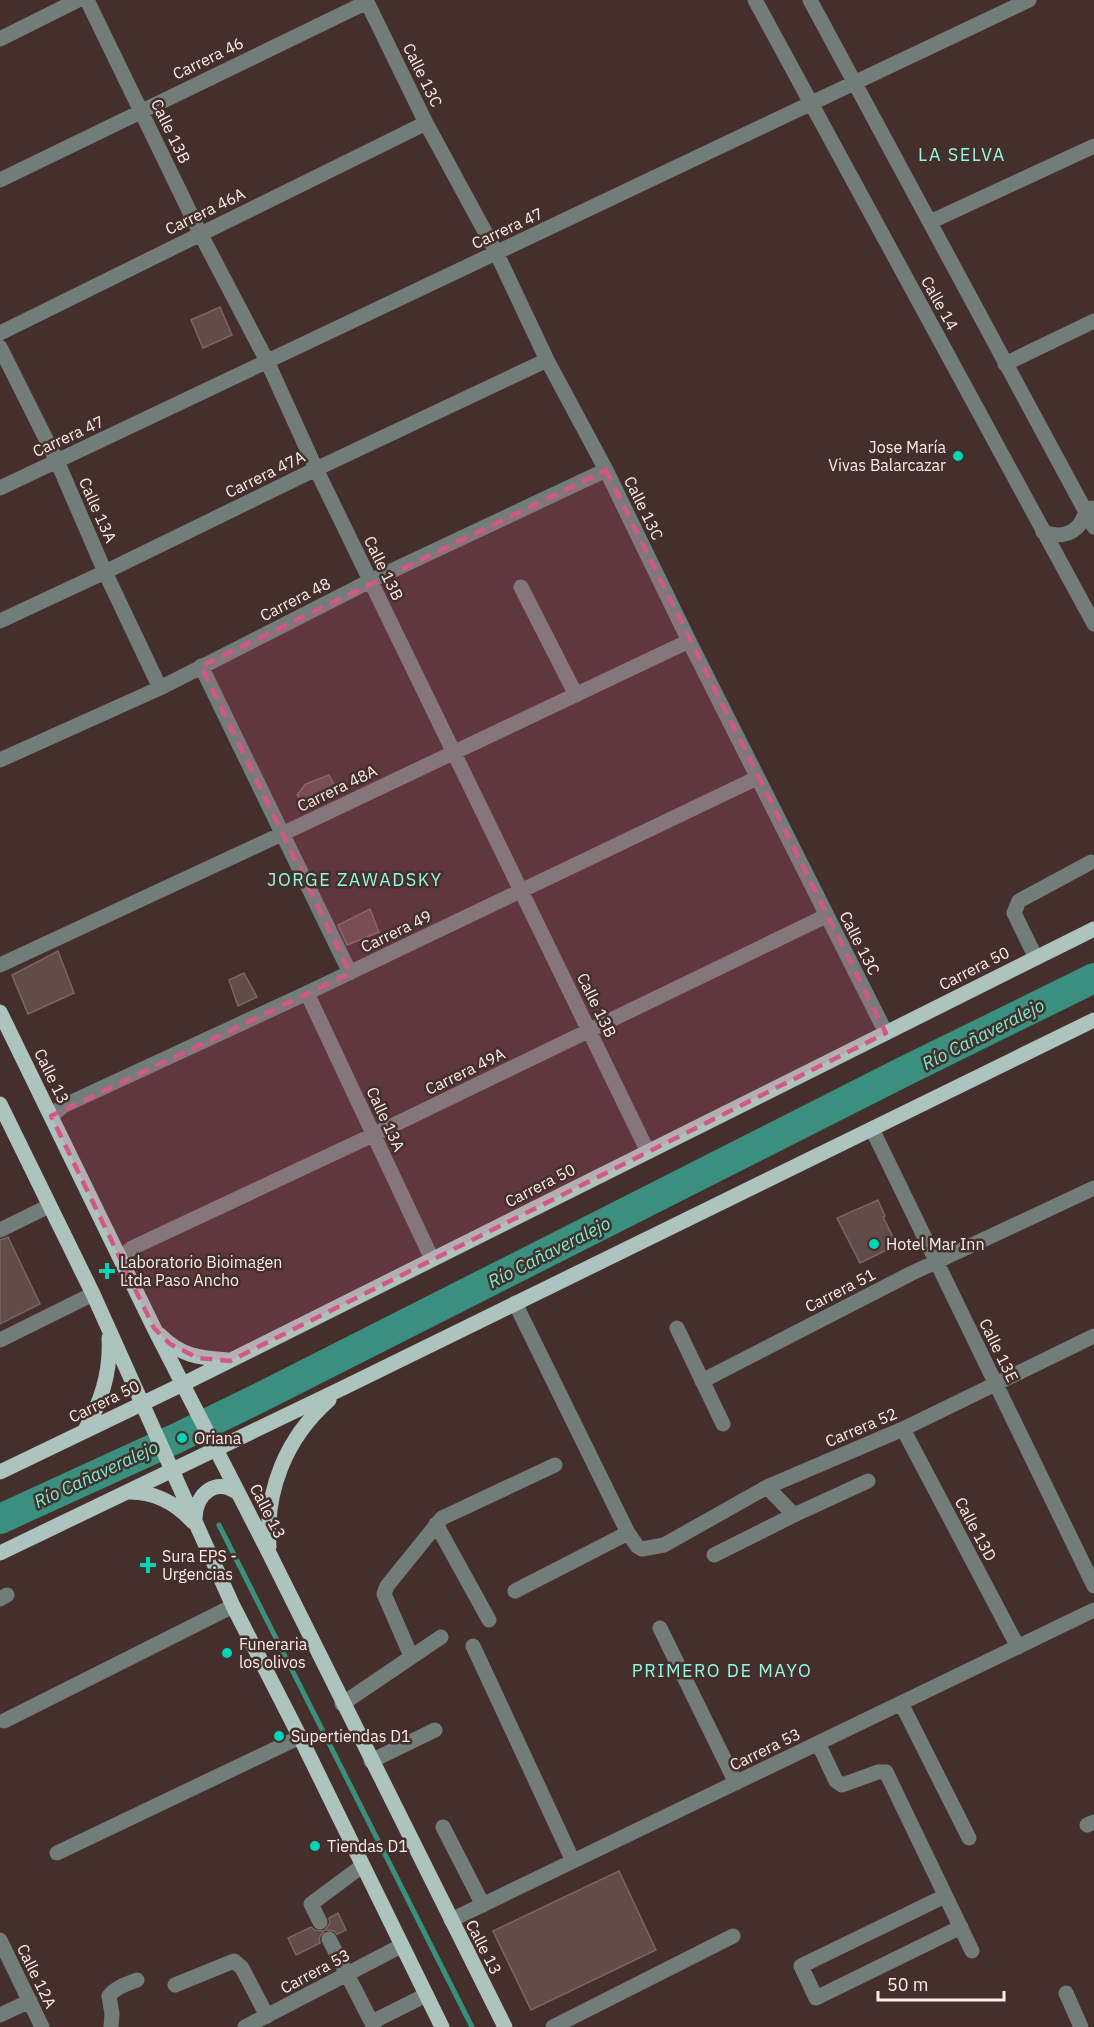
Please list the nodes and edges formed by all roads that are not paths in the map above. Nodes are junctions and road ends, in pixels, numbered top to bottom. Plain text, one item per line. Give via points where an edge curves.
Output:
1 (78, 0) edge
2 (87, 0) edge
3 (755, 0) edge
4 (810, 0) edge
5 (1029, 0) edge
6 (367, 1) edge
7 (0, 39) edge
8 (855, 83) junction
9 (811, 104) junction
10 (141, 111) junction
11 (426, 123) junction
12 (1094, 146) edge
13 (0, 180) edge
14 (930, 222) junction
15 (200, 233) junction
16 (496, 252) junction
17 (1094, 321) edge
18 (0, 333) edge
19 (0, 347) edge
20 (547, 360) junction
21 (267, 362) junction
22 (1005, 364) junction
23 (57, 461) junction
24 (316, 469) junction
25 (606, 470) junction
26 (0, 488) edge
27 (1090, 509) edge
28 (1094, 527) edge
29 (1043, 532) junction
30 (105, 572) junction
31 (370, 581) junction
32 (521, 587) dead end
33 (0, 621) edge
34 (1094, 624) edge
35 (688, 641) junction
36 (201, 666) junction
37 (160, 688) junction
38 (576, 694) junction
39 (453, 752) junction
40 (0, 760) edge
41 (757, 778) junction
42 (282, 834) junction
43 (1091, 862) dead end
44 (521, 891) junction
45 (826, 916) junction
46 (1094, 929) edge
47 (1036, 958) junction
48 (0, 965) edge
49 (350, 973) junction
50 (307, 993) junction
51 (0, 1012) edge
52 (1094, 1020) edge
53 (589, 1030) junction
54 (886, 1033) junction
55 (0, 1104) edge
56 (51, 1116) junction
57 (4, 1120) edge
58 (872, 1129) junction
59 (374, 1135) junction
60 (648, 1152) junction
61 (1094, 1188) edge
62 (49, 1206) junction
63 (0, 1230) edge
64 (120, 1258) junction
65 (432, 1259) junction
66 (937, 1262) junction
67 (93, 1294) junction
68 (515, 1303) junction
69 (154, 1328) junction
70 (677, 1328) dead end
71 (108, 1329) junction
72 (1094, 1336) edge
73 (0, 1340) edge
74 (230, 1360) junction
75 (702, 1381) junction
76 (996, 1384) junction
77 (345, 1387) junction
78 (186, 1391) junction
79 (145, 1409) junction
80 (723, 1424) dead end
81 (903, 1429) junction
82 (85, 1430) junction
83 (213, 1443) junction
84 (170, 1464) junction
85 (555, 1466) dead end
86 (0, 1472) edge
87 (868, 1480) dead end
88 (767, 1487) junction
89 (121, 1493) junction
90 (239, 1494) junction
91 (794, 1515) junction
92 (436, 1524) junction
93 (198, 1525) junction
94 (628, 1533) junction
95 (0, 1553) edge
96 (269, 1553) junction
97 (714, 1555) dead end
98 (1094, 1586) edge
99 (515, 1592) dead end
100 (233, 1606) junction
101 (1094, 1610) edge
102 (489, 1620) dead end
103 (660, 1628) dead end
104 (441, 1637) dead end
105 (473, 1646) dead end
106 (1018, 1647) junction
107 (411, 1656) junction
108 (901, 1703) junction
109 (342, 1704) junction
110 (4, 1721) dead end
111 (435, 1730) dead end
112 (300, 1737) junction
113 (818, 1743) junction
114 (371, 1761) junction
115 (736, 1783) junction
116 (443, 1827) dead end
117 (969, 1838) dead end
118 (57, 1853) dead end
119 (573, 1861) junction
120 (362, 1866) junction
121 (945, 1896) junction
122 (483, 1905) junction
123 (451, 1920) junction
124 (320, 1922) dead end
125 (961, 1927) junction
126 (733, 1936) dead end
127 (328, 1938) dead end
128 (0, 1940) edge
129 (401, 1946) junction
130 (972, 1951) dead end
131 (347, 1974) junction
132 (137, 1980) dead end
133 (175, 1985) dead end
134 (1066, 1993) dead end
135 (426, 1995) junction
136 (30, 2001) junction
137 (0, 2015) edge
138 (267, 2016) junction
139 (373, 2025) edge
140 (42, 2027) edge
141 (111, 2027) edge
142 (245, 2027) edge
143 (442, 2027) edge
144 (505, 2027) edge
145 (554, 2027) edge
146 (1081, 2027) edge

1 - 7 street
2 - 10 street, Calle 13B
3 - 9 street, Calle 14
4 - 8 street, Calle 14
5 - 8 street, Carrera 47
6 - 10 street, Carrera 46
6 - 11 street, Calle 13C
8 - 9 street, Carrera 47
8 - 14 street, Calle 14
9 - 16 street, Carrera 47
9 - 29 street, Calle 14
10 - 13 street, Carrera 46
10 - 15 street, Calle 13B
11 - 15 street, Carrera 46A
11 - 16 street, Calle 13C
12 - 14 street
14 - 22 street, Calle 14
15 - 18 street, Carrera 46A
15 - 21 street, Calle 13B
16 - 20 street, Calle 13C
16 - 21 street, Carrera 47
17 - 22 street
19 - 23 street, Calle 13A
20 - 24 street, Carrera 47A
20 - 25 street, Calle 13C
21 - 23 street, Carrera 47
21 - 24 street, Calle 13B
22 - 27 street, Calle 14
23 - 26 street, Carrera 47
23 - 30 street, Calle 13A
24 - 30 street, Carrera 47A
24 - 31 street, Calle 13B
25 - 31 street, Carrera 48
25 - 35 street, Calle 13C
27 - 28 street, Calle 14
27 - 29 street via 1073,530 1058,535
29 - 34 street, Calle 14
30 - 33 street, Carrera 47A
30 - 37 street, Calle 13A
31 - 36 street, Carrera 48
31 - 39 street, Calle 13B
32 - 38 street
35 - 38 street, Carrera 48A
35 - 41 street, Calle 13C
36 - 37 street, Carrera 48
36 - 42 street
37 - 40 street, Carrera 48
38 - 39 street, Carrera 48A
39 - 42 street, Carrera 48A
39 - 44 street, Calle 13B
41 - 44 street, Carrera 49
41 - 45 street, Calle 13C
42 - 48 street, Carrera 48A
42 - 49 street
43 - 47 street via 1019,901 1014,913
44 - 49 street, Carrera 49
44 - 53 street, Calle 13B
45 - 53 street, Carrera 49A
45 - 54 street, Calle 13C
46 - 47 main road, Carrera 50
47 - 54 main road, Carrera 50
49 - 50 street, Carrera 49
50 - 56 street, Carrera 49 via 63,1106
50 - 59 street, Calle 13A
51 - 56 main road, Calle 13
52 - 58 main road
53 - 59 street, Carrera 49A
53 - 60 street, Calle 13B
54 - 60 main road, Carrera 50
55 - 57 main road
56 - 64 main road, Calle 13
57 - 62 main road
58 - 66 street, Calle 13E
58 - 68 main road
59 - 64 street, Carrera 49A via 132,1248
59 - 65 street, Calle 13A
60 - 65 main road, Carrera 50
61 - 66 street, Carrera 51
62 - 63 street
62 - 67 main road
64 - 69 main road, Calle 13
65 - 74 main road, Carrera 50
66 - 75 street, Carrera 51
66 - 76 street, Calle 13E
67 - 71 main road
67 - 73 street
68 - 77 main road
68 - 94 street
69 - 74 main road via 184,1352 206,1359
69 - 78 main road, Calle 13
70 - 75 street
71 - 79 main road
71 - 82 main road via 110,1361 106,1382
72 - 76 street, Carrera 52
74 - 78 main road, Carrera 50
75 - 80 street
76 - 81 street, Carrera 52
76 - 98 street, Calle 13E
77 - 83 main road
77 - 96 main road via 307,1422 280,1467 268,1518
78 - 79 main road, Carrera 50
78 - 83 main road, Calle 13
79 - 82 main road, Carrera 50
79 - 84 main road
81 - 88 street, Carrera 52
81 - 106 street, Calle 13D
82 - 86 main road, Carrera 50
83 - 84 main road
83 - 90 main road, Calle 13
84 - 89 main road
84 - 93 main road
85 - 92 street
87 - 91 street
88 - 91 street
88 - 94 street, Carrera 52 via 664,1545 642,1549
89 - 93 main road via 148,1494 165,1500
89 - 95 main road
90 - 93 main road via 224,1487 208,1490 197,1503
90 - 96 main road, Calle 13
91 - 97 street
92 - 102 street
92 - 107 street via 385,1590
93 - 100 main road
94 - 99 street
96 - 109 main road, Calle 13
100 - 110 street
100 - 112 main road
101 - 106 street, Carrera 53
103 - 115 street
104 - 107 street
105 - 119 street
106 - 108 street, Carrera 53
107 - 109 street
108 - 113 street, Carrera 53
108 - 117 street
109 - 114 main road, Calle 13
111 - 114 street
112 - 118 street
112 - 120 main road
113 - 115 street, Carrera 53
113 - 121 street via 836,1781 842,1785 886,1772
114 - 123 main road, Calle 13
115 - 119 street, Carrera 53
116 - 122 street
119 - 122 street, Carrera 53
120 - 124 street via 311,1904
120 - 129 main road
121 - 125 street
121 - 125 street via 801,1966 816,1998
122 - 123 street, Carrera 53
123 - 144 main road, Calle 13
125 - 130 street
126 - 145 street
127 - 131 street
128 - 136 street, Calle 12A
129 - 131 street, Carrera 53
129 - 135 main road
131 - 138 street, Carrera 53
131 - 139 street
132 - 141 street via 109,1996
133 - 138 street via 234,1961 242,1968
134 - 146 street
135 - 139 street
135 - 143 main road
136 - 137 street
136 - 140 street, Calle 12A
138 - 142 street, Carrera 53

